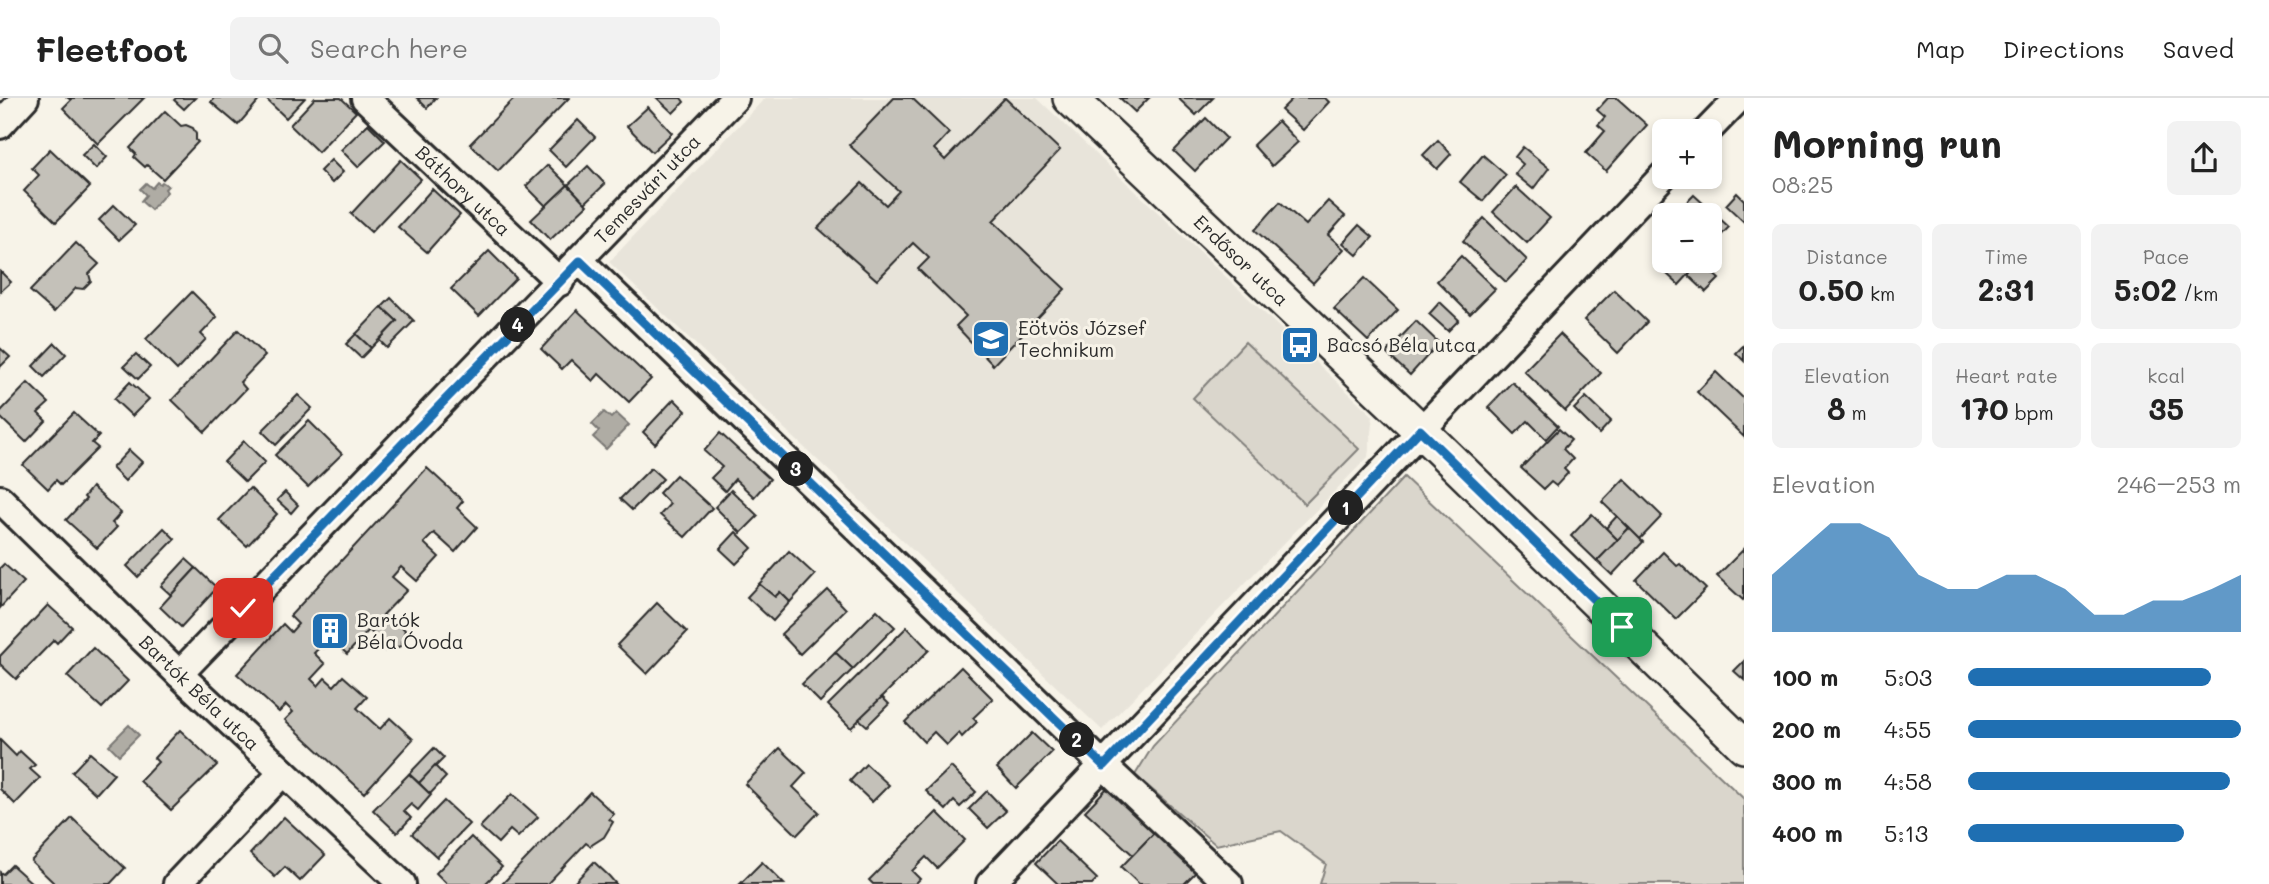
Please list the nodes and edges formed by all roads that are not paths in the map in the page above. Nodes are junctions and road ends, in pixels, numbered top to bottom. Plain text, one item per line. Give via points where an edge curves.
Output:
1 (25, 98) edge
2 (365, 98) edge
3 (735, 98) edge
4 (1070, 98) edge
5 (1739, 98) edge
6 (1719, 119) edge
7 (0, 125) edge
8 (1652, 188) edge
9 (580, 261) junction
10 (560, 282) junction
11 (1420, 430) junction
12 (0, 499) edge
13 (179, 674) junction
14 (1744, 746) edge
15 (1104, 766) junction
16 (283, 772) junction
17 (177, 884) edge
18 (402, 884) edge
19 (990, 884) edge
20 (1230, 884) edge

1 - 7 street
2 - 10 street, Báthory utca
3 - 9 street, Temesvári utca
4 - 11 street, Erdősor utca
5 - 6 street
8 - 11 street
9 - 10 street, Temesvári utca
9 - 15 street
10 - 13 street, Temesvári utca
11 - 14 street, Erdősor utca
11 - 15 street
12 - 13 street, Bartók Béla utca
13 - 16 street, Bartók Béla utca
15 - 19 street
15 - 20 street
16 - 17 street
16 - 18 street, Bartók Béla utca

